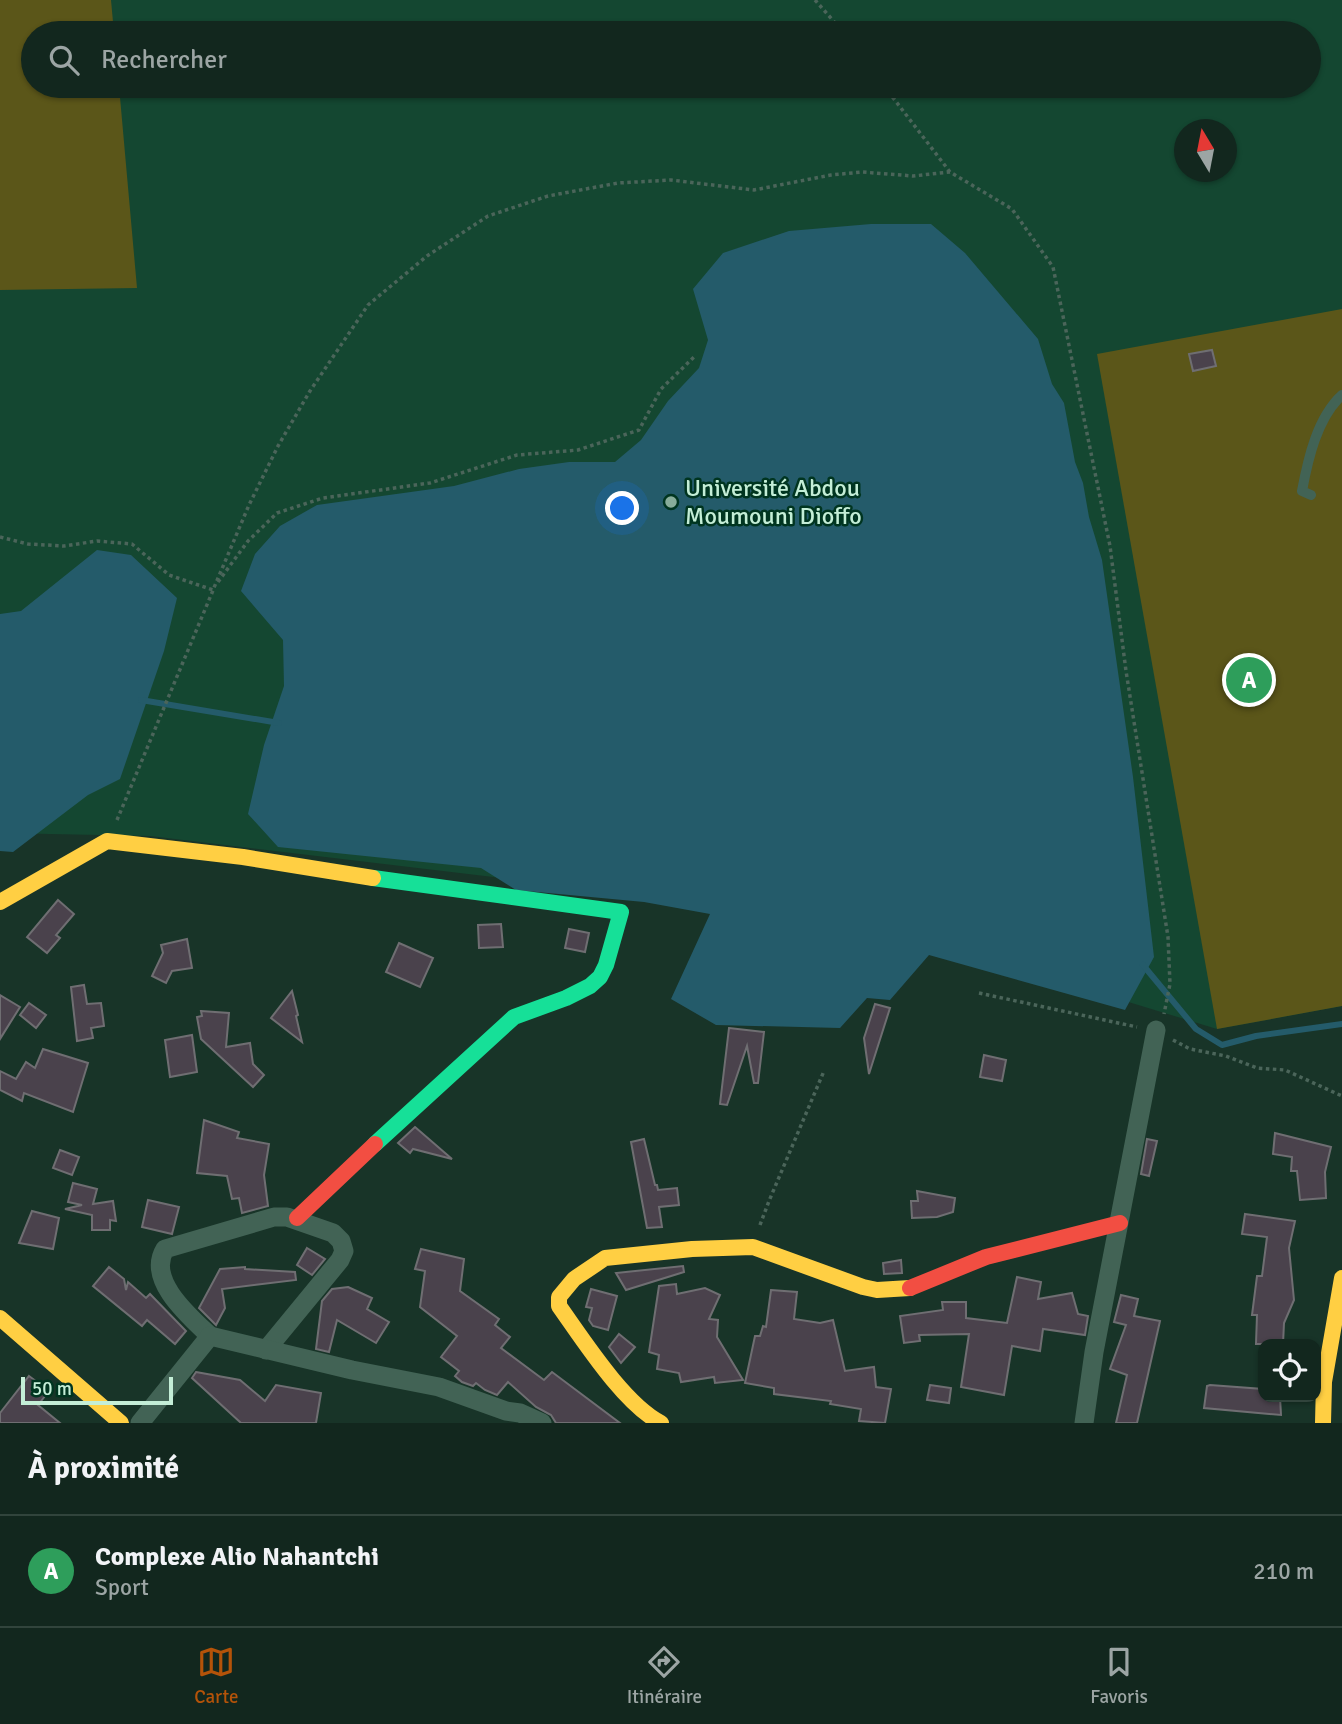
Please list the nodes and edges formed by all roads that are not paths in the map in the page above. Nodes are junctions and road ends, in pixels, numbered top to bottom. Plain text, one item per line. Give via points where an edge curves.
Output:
1 (1342, 396) edge
2 (1311, 495) dead end
3 (0, 901) edge
4 (1156, 1030) road end
5 (297, 1218) junction
6 (1120, 1223) junction
7 (1342, 1278) edge
8 (2, 1325) edge
9 (210, 1336) junction
10 (266, 1350) junction
11 (121, 1423) edge
12 (140, 1423) edge
13 (542, 1423) edge
14 (656, 1423) edge
15 (1084, 1423) edge
16 (1323, 1423) edge

1 - 2 lane via 1322,422 1306,471 1301,491
3 - 5 street via 107,841 621,912 599,979 589,988 514,1017
4 - 6 street
5 - 9 street via 274,1217 165,1249 162,1278 183,1311
5 - 10 street via 333,1233 344,1251
6 - 14 street via 1003,1252 898,1290 863,1287 753,1247 605,1258 574,1279 559,1297 559,1306 594,1354
6 - 15 street
7 - 16 street via 1324,1382
8 - 11 street
9 - 10 street
9 - 12 street
10 - 13 street via 439,1387

